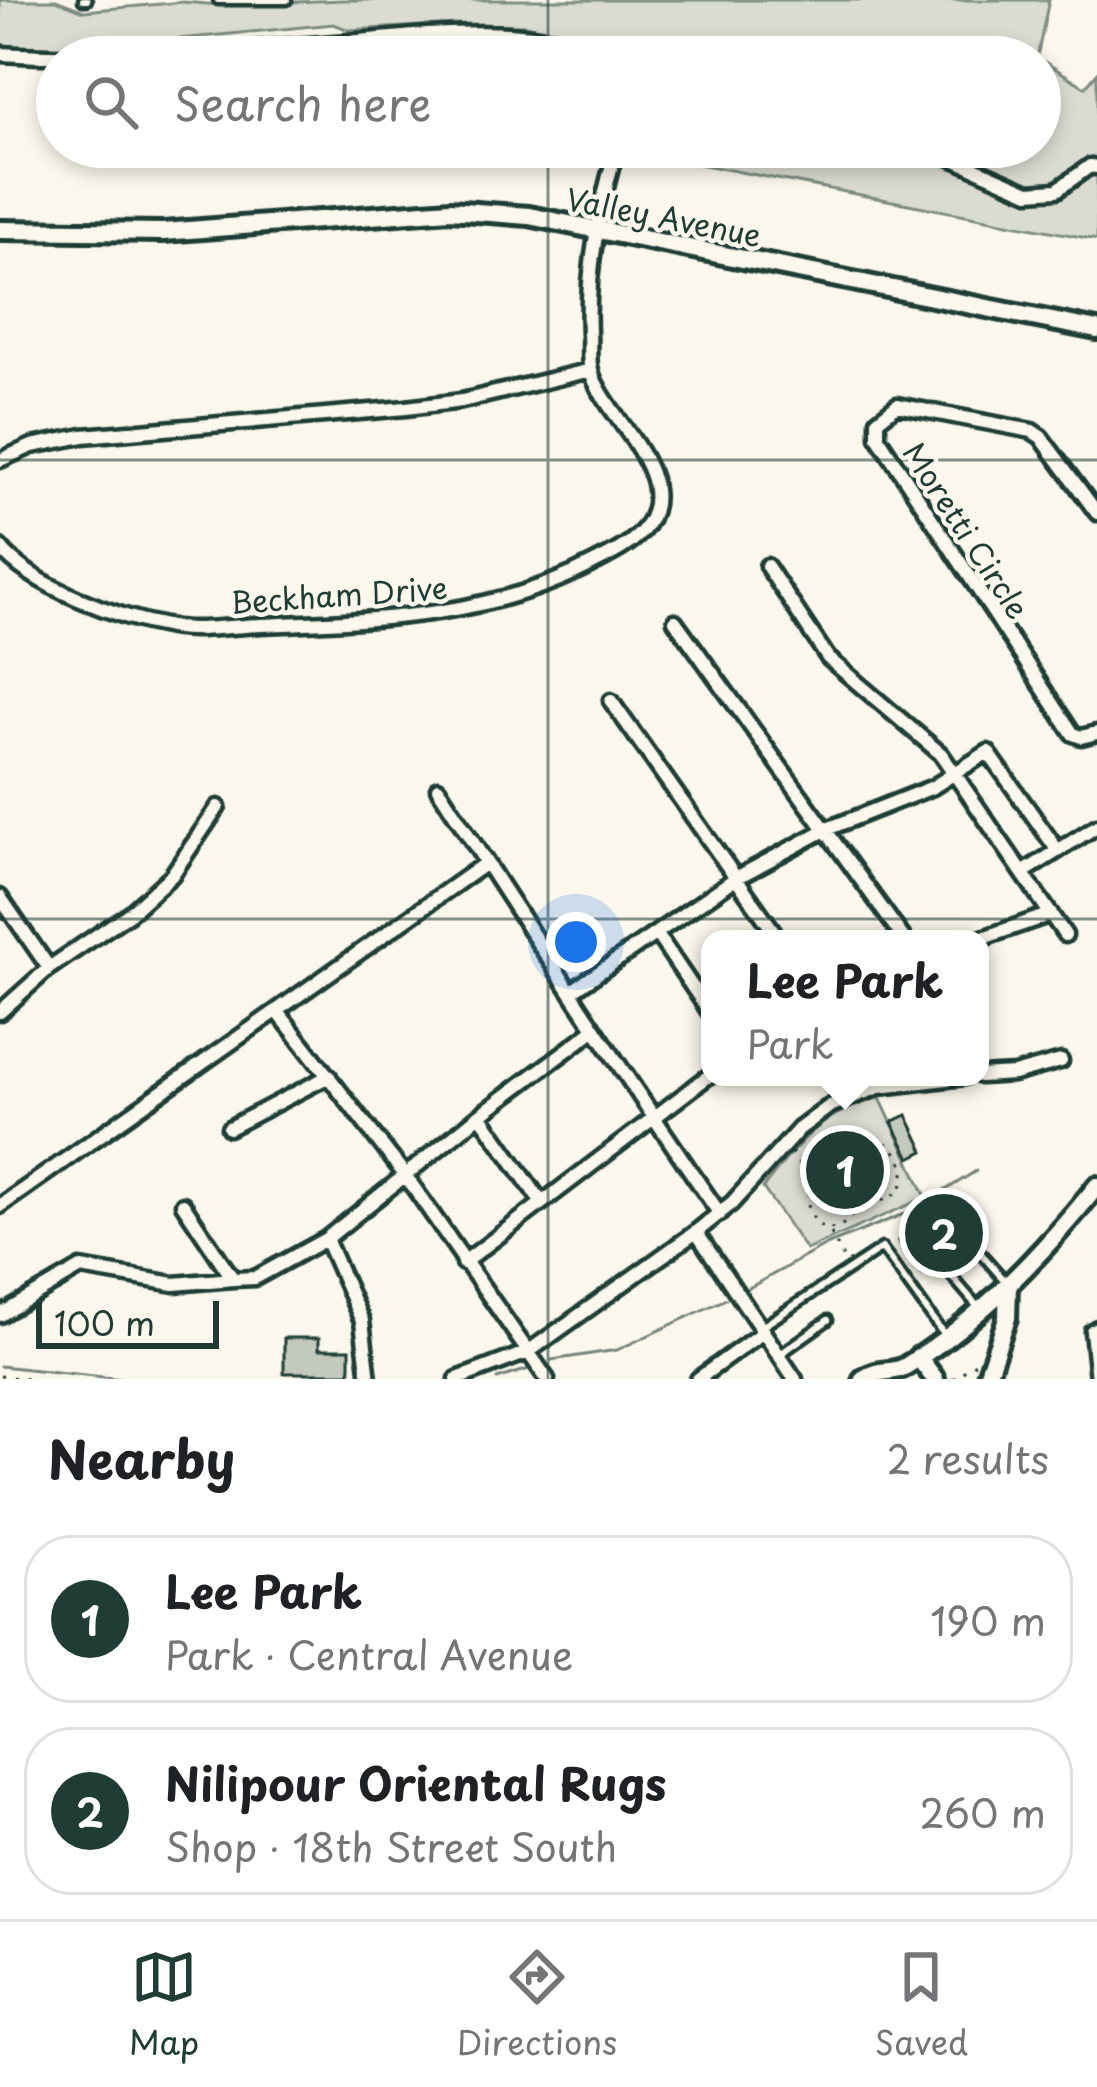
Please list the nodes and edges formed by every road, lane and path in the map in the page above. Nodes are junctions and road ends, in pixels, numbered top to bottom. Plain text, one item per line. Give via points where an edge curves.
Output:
1 (218, 0) edge
2 (286, 0) edge
3 (422, 36) edge
4 (513, 36) edge
5 (0, 54) edge
6 (36, 55) edge
7 (1097, 167) edge
8 (612, 168) edge
9 (974, 168) edge
10 (0, 230) edge
11 (599, 230) junction
12 (1097, 330) edge
13 (591, 370) junction
14 (0, 460) edge
15 (1095, 504) edge
16 (0, 547) edge
17 (767, 566) dead end
18 (675, 621) dead end
19 (611, 701) dead end
20 (1097, 733) edge
21 (956, 774) junction
22 (438, 788) dead end
23 (218, 807) dead end
24 (1097, 826) edge
25 (827, 829) junction
26 (1058, 851) junction
27 (486, 862) junction
28 (1024, 872) junction
29 (736, 878) junction
30 (0, 897) edge
31 (1051, 914) junction
32 (772, 930) edge
33 (898, 930) edge
34 (656, 933) junction
35 (1065, 935) dead end
36 (989, 936) edge
37 (49, 968) junction
38 (572, 991) junction
39 (701, 999) edge
40 (0, 1012) edge
41 (278, 1012) junction
42 (594, 1030) junction
43 (1060, 1061) dead end
44 (989, 1075) edge
45 (329, 1076) junction
46 (701, 1082) edge
47 (868, 1086) edge
48 (480, 1114) junction
49 (655, 1119) junction
50 (229, 1128) dead end
51 (852, 1133) dead end
52 (791, 1153) dead end
53 (838, 1162) junction
54 (406, 1175) junction
55 (815, 1179) junction
56 (1097, 1186) edge
57 (542, 1203) junction
58 (184, 1204) dead end
59 (0, 1206) edge
60 (720, 1214) junction
61 (697, 1232) junction
62 (831, 1232) junction
63 (326, 1240) junction
64 (463, 1263) junction
65 (849, 1269) junction
66 (233, 1279) junction
67 (1008, 1284) junction
68 (980, 1309) junction
69 (0, 1315) edge
70 (828, 1320) dead end
71 (761, 1330) junction
72 (1095, 1330) edge
73 (945, 1337) junction
74 (528, 1352) junction
75 (779, 1355) junction
76 (918, 1357) junction
77 (980, 1360) dead end
78 (0, 1376) edge
79 (900, 1376) edge
80 (28, 1379) edge
81 (369, 1379) edge
82 (457, 1379) edge
83 (547, 1379) edge
84 (698, 1379) edge
85 (795, 1379) edge
86 (863, 1379) edge
87 (935, 1379) edge
88 (953, 1379) edge
89 (986, 1379) edge
90 (1097, 1379) edge

1 - 2 lane
3 - 4 street
5 - 6 street
7 - 9 street via 1057,190 1028,192
8 - 11 street, Beckham Drive
10 - 11 main road, Valley Avenue via 163,232 450,210
11 - 12 main road, Valley Avenue
11 - 13 street, Beckham Drive via 590,261
13 - 14 street via 425,406 83,436
13 - 16 street, Beckham Drive via 644,453 653,482 648,524 576,573 467,610 173,628 37,578
15 - 20 street, Moretti Circle via 1032,431 897,405 878,420 878,437 1073,734
17 - 21 street via 828,658
18 - 25 street
19 - 29 street
21 - 25 street
21 - 26 street via 988,752
21 - 28 street
22 - 27 street
23 - 37 street via 172,875
24 - 26 street
25 - 29 street
25 - 33 street
26 - 28 street
27 - 38 street
27 - 41 street
28 - 31 street
29 - 32 street
29 - 34 street
30 - 37 street
31 - 35 street
31 - 36 street
34 - 38 street
34 - 39 street
37 - 40 street
38 - 42 street
41 - 45 street
41 - 59 street
42 - 48 street
42 - 49 street
43 - 44 street
45 - 50 street
45 - 54 street
46 - 49 street
47 - 60 street via 799,1129
48 - 54 street
48 - 57 street
49 - 57 street
49 - 60 street
51 - 53 path via 830,1153
52 - 55 path
53 - 55 path
53 - 62 path via 861,1138 880,1140 902,1163 901,1185
54 - 63 street
54 - 64 street
55 - 62 path via 810,1215
56 - 67 main road
57 - 64 street
58 - 66 street
60 - 61 street
61 - 71 street
61 - 74 street
62 - 65 path
63 - 66 street via 255,1278
63 - 81 street via 362,1321
64 - 74 street
65 - 71 lane
65 - 73 lane via 882,1248
66 - 69 street via 174,1284 81,1268
67 - 68 main road
67 - 68 lane via 978,1250 949,1273
67 - 89 main road via 1007,1318
68 - 73 main road
70 - 75 lane
71 - 75 street
71 - 84 street
72 - 90 street
73 - 76 main road
74 - 82 street
74 - 83 street
75 - 85 street
76 - 79 main road
76 - 87 main road
77 - 88 path
78 - 80 path
79 - 86 main road via 877,1370

